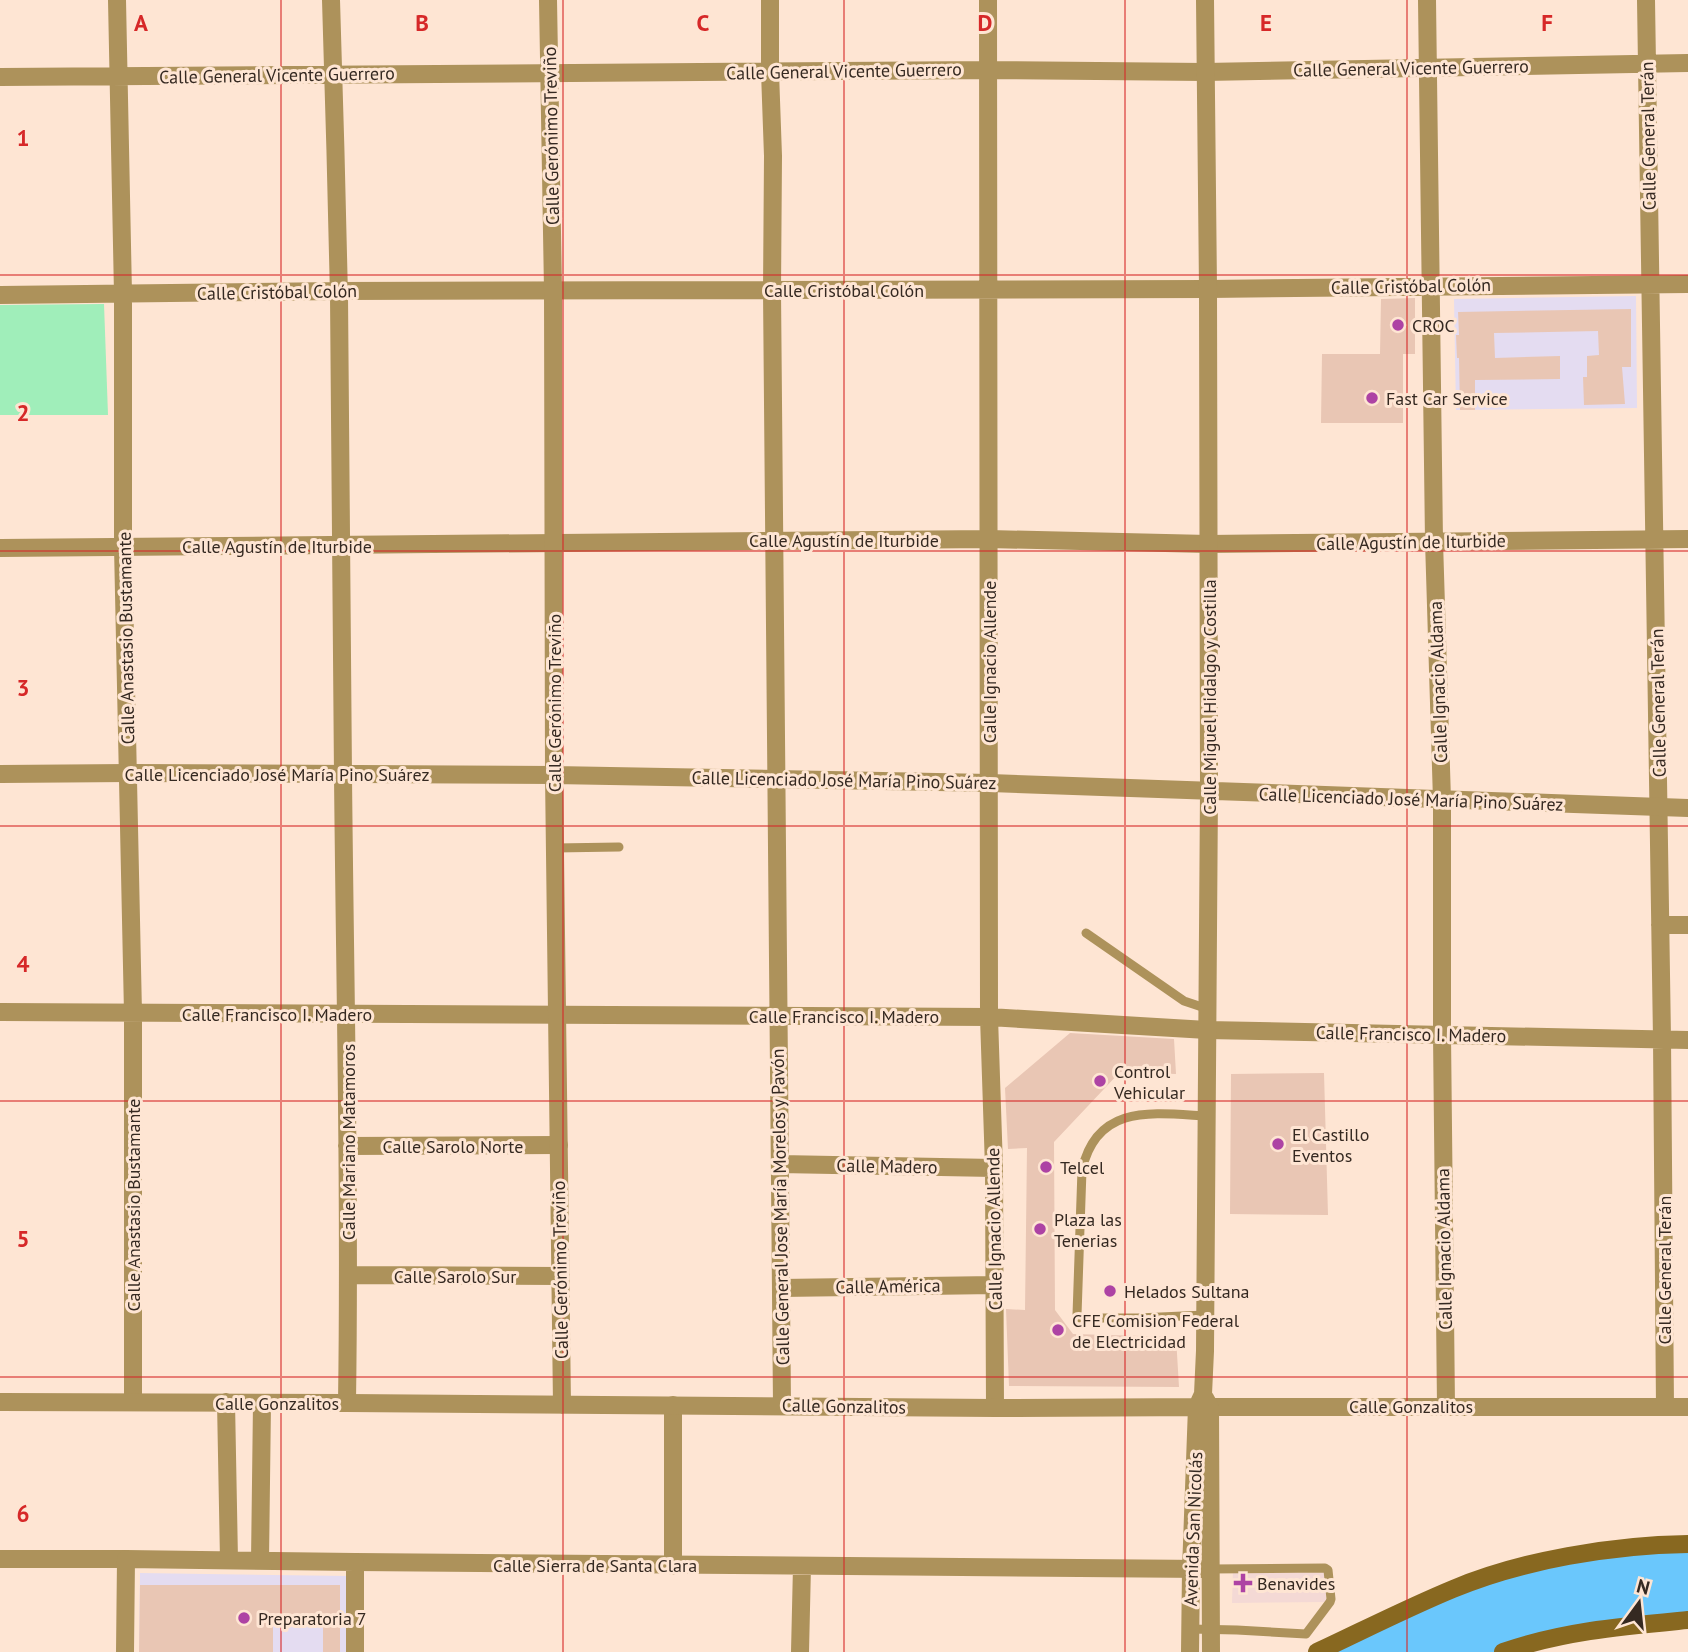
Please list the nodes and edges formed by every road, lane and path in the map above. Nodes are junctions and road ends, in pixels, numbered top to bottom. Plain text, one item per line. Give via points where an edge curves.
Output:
1 (117, 0) edge
2 (331, 0) edge
3 (548, 0) edge
4 (770, 0) edge
5 (988, 0) edge
6 (1205, 0) edge
7 (1427, 0) edge
8 (1646, 0) edge
9 (1688, 63) edge
10 (1647, 64) junction
11 (1428, 68) junction
12 (989, 69) junction
13 (770, 72) junction
14 (1205, 72) junction
15 (550, 73) junction
16 (333, 74) junction
17 (0, 77) edge
18 (119, 77) junction
19 (1651, 284) junction
20 (1688, 284) edge
21 (1431, 286) junction
22 (989, 289) junction
23 (1209, 289) junction
24 (553, 290) junction
25 (339, 291) junction
26 (772, 291) junction
27 (122, 294) junction
28 (0, 295) edge
29 (989, 539) junction
30 (1655, 539) junction
31 (1688, 539) edge
32 (775, 541) junction
33 (1434, 541) junction
34 (554, 543) junction
35 (1208, 544) junction
36 (341, 545) junction
37 (124, 547) junction
38 (0, 548) edge
39 (129, 773) junction
40 (0, 774) edge
41 (342, 774) junction
42 (554, 775) junction
43 (775, 779) junction
44 (990, 783) junction
45 (1209, 791) junction
46 (1442, 800) junction
47 (1659, 808) junction
48 (1688, 808) edge
49 (619, 847) dead end
50 (555, 848) junction
51 (1660, 925) junction
52 (1688, 925) edge
53 (1086, 933) dead end
54 (1208, 1009) junction
55 (0, 1012) edge
56 (133, 1013) junction
57 (347, 1015) junction
58 (556, 1015) junction
59 (778, 1016) junction
60 (989, 1017) junction
61 (1207, 1030) junction
62 (1442, 1035) junction
63 (1662, 1039) junction
64 (1688, 1040) edge
65 (1206, 1116) junction
66 (559, 1145) junction
67 (347, 1146) junction
68 (780, 1164) junction
69 (994, 1168) junction
70 (349, 1275) junction
71 (560, 1276) junction
72 (995, 1285) junction
73 (781, 1288) junction
74 (1205, 1315) junction
75 (0, 1402) edge
76 (133, 1402) junction
77 (226, 1402) junction
78 (262, 1402) junction
79 (347, 1403) junction
80 (1203, 1403) junction
81 (562, 1405) junction
82 (673, 1405) junction
83 (782, 1405) junction
84 (1446, 1406) junction
85 (1665, 1406) junction
86 (1688, 1407) edge
87 (995, 1408) junction
88 (1688, 1544) edge
89 (0, 1559) edge
90 (126, 1559) junction
91 (229, 1560) junction
92 (260, 1561) junction
93 (355, 1562) junction
94 (673, 1566) junction
95 (802, 1566) junction
96 (1211, 1569) junction
97 (1191, 1570) junction
98 (1688, 1620) edge
99 (1190, 1629) junction
100 (1211, 1629) junction
101 (1306, 1634) junction
102 (125, 1652) edge
103 (355, 1652) edge
104 (800, 1652) edge
105 (1190, 1652) edge
106 (1211, 1652) edge
107 (1316, 1652) edge
108 (1503, 1652) edge

1 - 18 street, Calle Anastasio Bustamante
2 - 16 street, Calle Mariano Matamoros
3 - 15 street, Calle Gerónimo Treviño
4 - 13 street, Calle General Jose María Morelos y Pavón
5 - 12 street, Calle Ignacio Allende
6 - 14 street, Calle Miguel Hidalgo y Costilla
7 - 11 street, Calle Ignacio Aldama
8 - 10 street, Calle General Terán
9 - 10 street, Calle General Vicente Guerrero
10 - 11 street, Calle General Vicente Guerrero
10 - 19 street, Calle General Terán
11 - 14 street, Calle General Vicente Guerrero
11 - 21 street, Calle Ignacio Aldama
12 - 13 street, Calle General Vicente Guerrero
12 - 14 street, Calle General Vicente Guerrero
12 - 22 street, Calle Ignacio Allende
13 - 15 street, Calle General Vicente Guerrero
13 - 26 street, Calle General Jose María Morelos y Pavón
14 - 23 street, Calle Miguel Hidalgo y Costilla
15 - 16 street, Calle General Vicente Guerrero
15 - 24 street, Calle Gerónimo Treviño
16 - 18 street, Calle General Vicente Guerrero
16 - 25 street, Calle Mariano Matamoros
17 - 18 street, Calle General Vicente Guerrero
18 - 27 street, Calle Anastasio Bustamante
19 - 20 street, Calle Cristóbal Colón
19 - 21 street, Calle Cristóbal Colón
19 - 30 street, Calle General Terán
21 - 23 street, Calle Cristóbal Colón
21 - 33 street, Calle Ignacio Aldama
22 - 23 street, Calle Cristóbal Colón
22 - 26 street, Calle Cristóbal Colón
22 - 29 street, Calle Ignacio Allende
23 - 35 street, Calle Miguel Hidalgo y Costilla
24 - 25 street, Calle Cristóbal Colón
24 - 26 street, Calle Cristóbal Colón
24 - 34 street, Calle Gerónimo Treviño
25 - 27 street, Calle Cristóbal Colón
25 - 36 street, Calle Mariano Matamoros
26 - 32 street, Calle General Jose María Morelos y Pavón
27 - 28 street, Calle Cristóbal Colón
27 - 37 street, Calle Anastasio Bustamante
29 - 32 street, Calle Agustín de Iturbide
29 - 35 street, Calle Agustín de Iturbide
29 - 44 street, Calle Ignacio Allende
30 - 31 street, Calle Agustín de Iturbide
30 - 33 street, Calle Agustín de Iturbide
30 - 47 street, Calle General Terán
32 - 34 street, Calle Agustín de Iturbide
32 - 43 street, Calle General Jose María Morelos y Pavón
33 - 35 street, Calle Agustín de Iturbide
33 - 46 street, Calle Ignacio Aldama
34 - 36 street, Calle Agustín de Iturbide
34 - 42 street, Calle Gerónimo Treviño
35 - 45 street, Calle Miguel Hidalgo y Costilla
36 - 37 street, Calle Agustín de Iturbide
36 - 41 street, Calle Mariano Matamoros
37 - 38 street, Calle Agustín de Iturbide
37 - 39 street, Calle Anastasio Bustamante
39 - 40 street, Calle Licenciado José María Pino Suárez
39 - 41 street, Calle Licenciado José María Pino Suárez
39 - 56 street, Calle Anastasio Bustamante
41 - 42 street, Calle Licenciado José María Pino Suárez
41 - 57 street, Calle Mariano Matamoros
42 - 43 street, Calle Licenciado José María Pino Suárez
42 - 50 street, Calle Gerónimo Treviño
43 - 44 street, Calle Licenciado José María Pino Suárez
43 - 59 street, Calle General Jose María Morelos y Pavón
44 - 45 street, Calle Licenciado José María Pino Suárez
44 - 60 street, Calle Ignacio Allende
45 - 46 street, Calle Licenciado José María Pino Suárez
45 - 54 street, Calle Miguel Hidalgo y Costilla
46 - 47 street, Calle Licenciado José María Pino Suárez
46 - 62 street, Calle Ignacio Aldama
47 - 48 street, Calle Licenciado José María Pino Suárez
47 - 51 street, Calle General Terán
49 - 50 lane
50 - 58 street, Calle Gerónimo Treviño
51 - 52 street
51 - 63 street, Calle General Terán
53 - 54 lane via 1178,998
54 - 61 street, Calle Miguel Hidalgo y Costilla
55 - 56 street, Calle Francisco I. Madero
56 - 57 street, Calle Francisco I. Madero
56 - 76 street, Calle Anastasio Bustamante
57 - 58 street, Calle Francisco I. Madero
57 - 67 street, Calle Mariano Matamoros
58 - 59 street, Calle Francisco I. Madero
58 - 66 street, Calle Gerónimo Treviño
59 - 60 street, Calle Francisco I. Madero
59 - 68 street, Calle General Jose María Morelos y Pavón
60 - 61 street, Calle Francisco I. Madero
60 - 69 street, Calle Ignacio Allende
61 - 62 street, Calle Francisco I. Madero
61 - 65 street, Calle Miguel Hidalgo y Costilla
62 - 63 street, Calle Francisco I. Madero
62 - 84 street, Calle Ignacio Aldama
63 - 64 street, Calle Francisco I. Madero
63 - 85 street, Calle General Terán
65 - 74 street, Calle Miguel Hidalgo y Costilla
65 - 74 lane via 1131,1115 1104,1130 1088,1149 1082,1170 1077,1315
66 - 67 street, Calle Sarolo Norte
66 - 71 street, Calle Gerónimo Treviño
67 - 70 street, Calle Mariano Matamoros
68 - 69 street, Calle Madero
68 - 73 street, Calle General Jose María Morelos y Pavón
69 - 72 street, Calle Ignacio Allende
70 - 71 street, Calle Sarolo Sur
70 - 79 street, Calle Mariano Matamoros
71 - 81 street, Calle Gerónimo Treviño
72 - 73 street, Calle América
72 - 87 street, Calle Ignacio Allende
73 - 83 street, Calle General Jose María Morelos y Pavón
74 - 80 street, Calle Miguel Hidalgo y Costilla
75 - 76 street, Calle Gonzalitos
76 - 77 street, Calle Gonzalitos
77 - 78 street, Calle Gonzalitos
77 - 91 street
78 - 79 street, Calle Gonzalitos
78 - 92 street
79 - 81 street, Calle Gonzalitos
80 - 84 street, Calle Gonzalitos
80 - 87 street, Calle Gonzalitos
80 - 96 street, Avenida San Nicolás
80 - 97 street, Avenida San Nicolás
81 - 82 street, Calle Gonzalitos
82 - 83 street, Calle Gonzalitos
82 - 94 street
83 - 87 street, Calle Gonzalitos
84 - 85 street, Calle Gonzalitos
85 - 86 street, Calle Gonzalitos
88 - 107 main road via 1588,1553 1500,1572 1453,1588
89 - 90 street, Calle Sierra de Santa Clara
90 - 91 street, Calle Sierra de Santa Clara
90 - 102 street
91 - 92 street, Calle Sierra de Santa Clara
92 - 93 street, Calle Sierra de Santa Clara
93 - 94 street, Calle Sierra de Santa Clara
93 - 103 street
94 - 95 street, Calle Sierra de Santa Clara
95 - 97 street, Calle Sierra de Santa Clara
95 - 104 street
96 - 97 street, Calle Sierra de Santa Clara
96 - 100 street, Avenida San Nicolás
96 - 101 lane via 1328,1570 1331,1599
97 - 99 street, Avenida San Nicolás
98 - 108 main road via 1591,1630
99 - 100 lane
99 - 105 street, Avenida San Nicolás
100 - 101 lane
100 - 106 street, Avenida San Nicolás
101 - 107 lane

